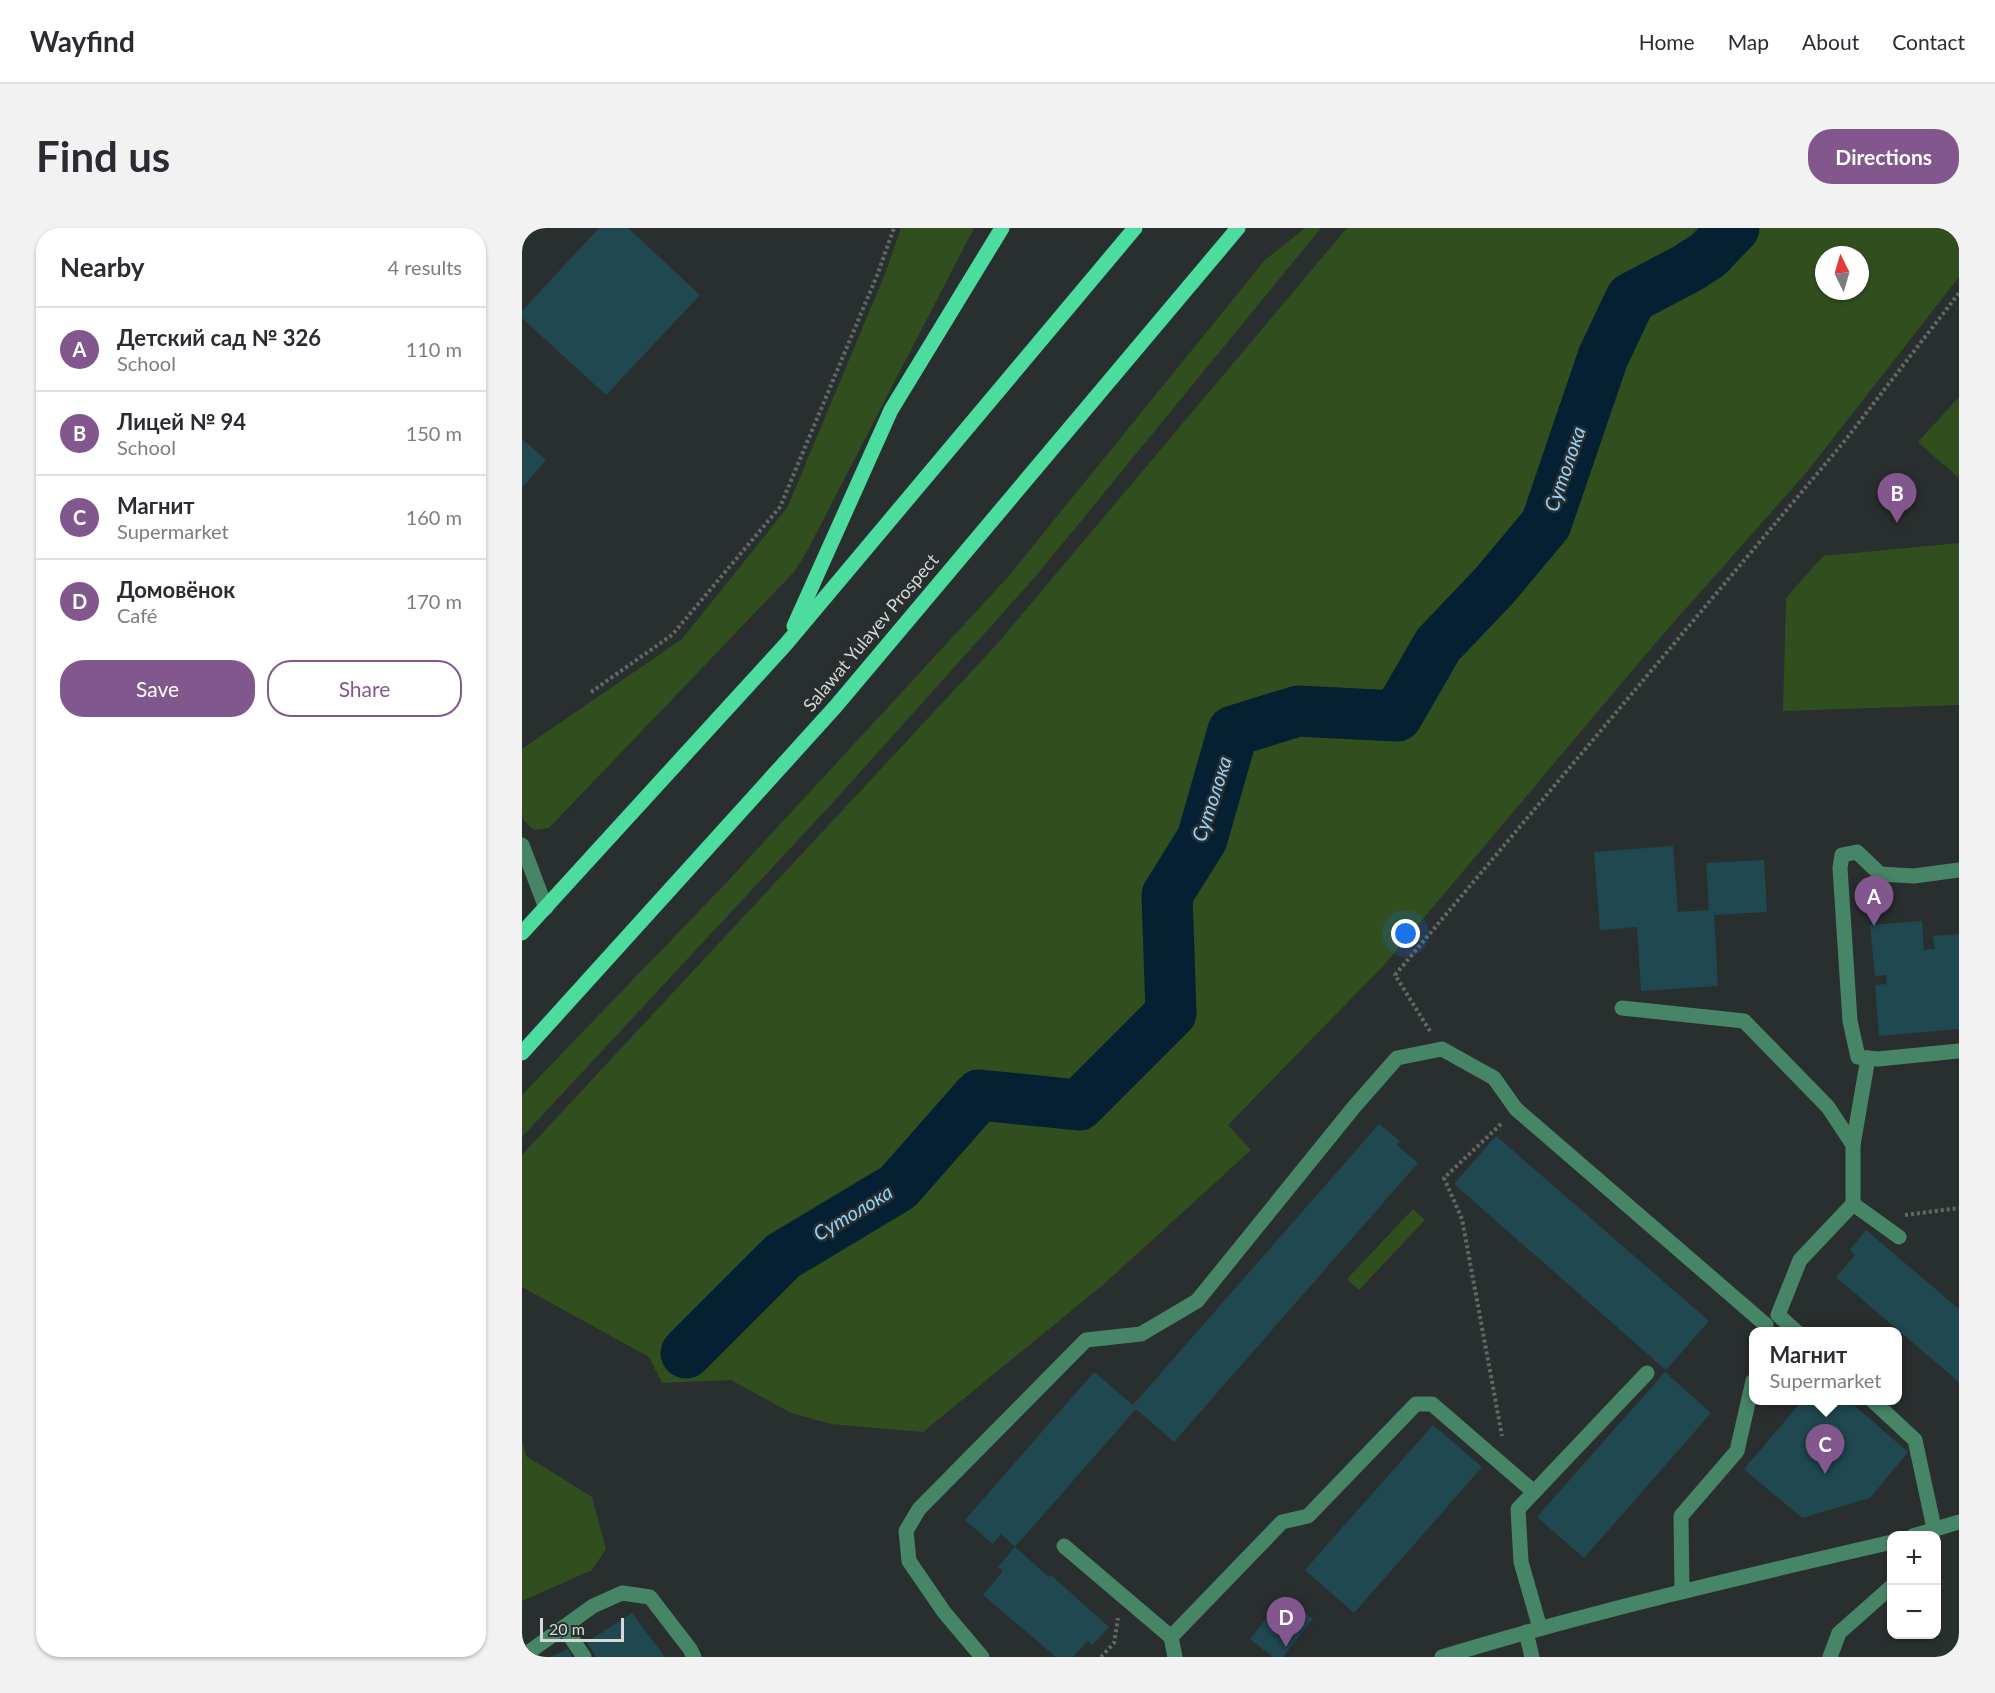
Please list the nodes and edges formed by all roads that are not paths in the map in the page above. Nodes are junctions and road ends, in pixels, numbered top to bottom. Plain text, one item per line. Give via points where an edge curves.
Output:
1 (1002, 228) edge
2 (1135, 228) edge
3 (1238, 228) edge
4 (786, 644) junction
5 (522, 845) edge
6 (1959, 870) edge
7 (546, 908) junction
8 (522, 933) edge
9 (1622, 1008) dead end
10 (1959, 1051) edge
11 (522, 1053) edge
12 (1868, 1058) junction
13 (1852, 1145) junction
14 (1853, 1204) junction
15 (1899, 1237) dead end
16 (1778, 1315) junction
17 (1764, 1327) edge
18 (1766, 1327) edge
19 (1791, 1327) edge
20 (1647, 1372) dead end
21 (1749, 1398) edge
22 (1876, 1405) edge
23 (1534, 1492) junction
24 (1959, 1522) edge
25 (1934, 1528) junction
26 (1926, 1531) edge
27 (1887, 1543) edge
28 (1064, 1546) dead end
29 (1887, 1590) edge
30 (1682, 1591) junction
31 (564, 1627) junction
32 (1533, 1630) junction
33 (1171, 1637) junction
34 (522, 1657) edge
35 (584, 1657) edge
36 (694, 1657) edge
37 (982, 1657) edge
38 (1175, 1657) edge
39 (1442, 1657) edge
40 (1532, 1657) edge
41 (1830, 1657) edge

1 - 4 main road via 891,410
2 - 4 main road
3 - 11 main road, Salawat Yulayev Prospect via 836,706
4 - 7 main road
5 - 7 street
6 - 12 street via 1914,876 1880,874 1857,852 1842,855 1850,1021 1858,1057
7 - 8 main road
9 - 13 street via 1744,1022 1827,1107
10 - 12 street
12 - 13 street
13 - 14 street
14 - 15 street
14 - 16 street via 1800,1260
16 - 18 street
16 - 19 street
17 - 37 street via 1516,1109 1494,1077 1442,1049 1396,1058 1197,1300 1141,1335 1086,1340 919,1509 906,1532 909,1561 944,1612
20 - 23 street
21 - 30 street via 1737,1451 1681,1516
22 - 25 street via 1915,1440
23 - 32 street via 1518,1509 1521,1562
23 - 33 street via 1432,1404 1416,1404 1308,1515 1282,1522
24 - 25 street
25 - 26 street
27 - 30 street
28 - 33 street
29 - 41 street via 1839,1633
30 - 32 street
31 - 34 street
31 - 35 street
31 - 36 street via 592,1606 622,1593 650,1597
32 - 39 street
32 - 40 street
33 - 38 street

